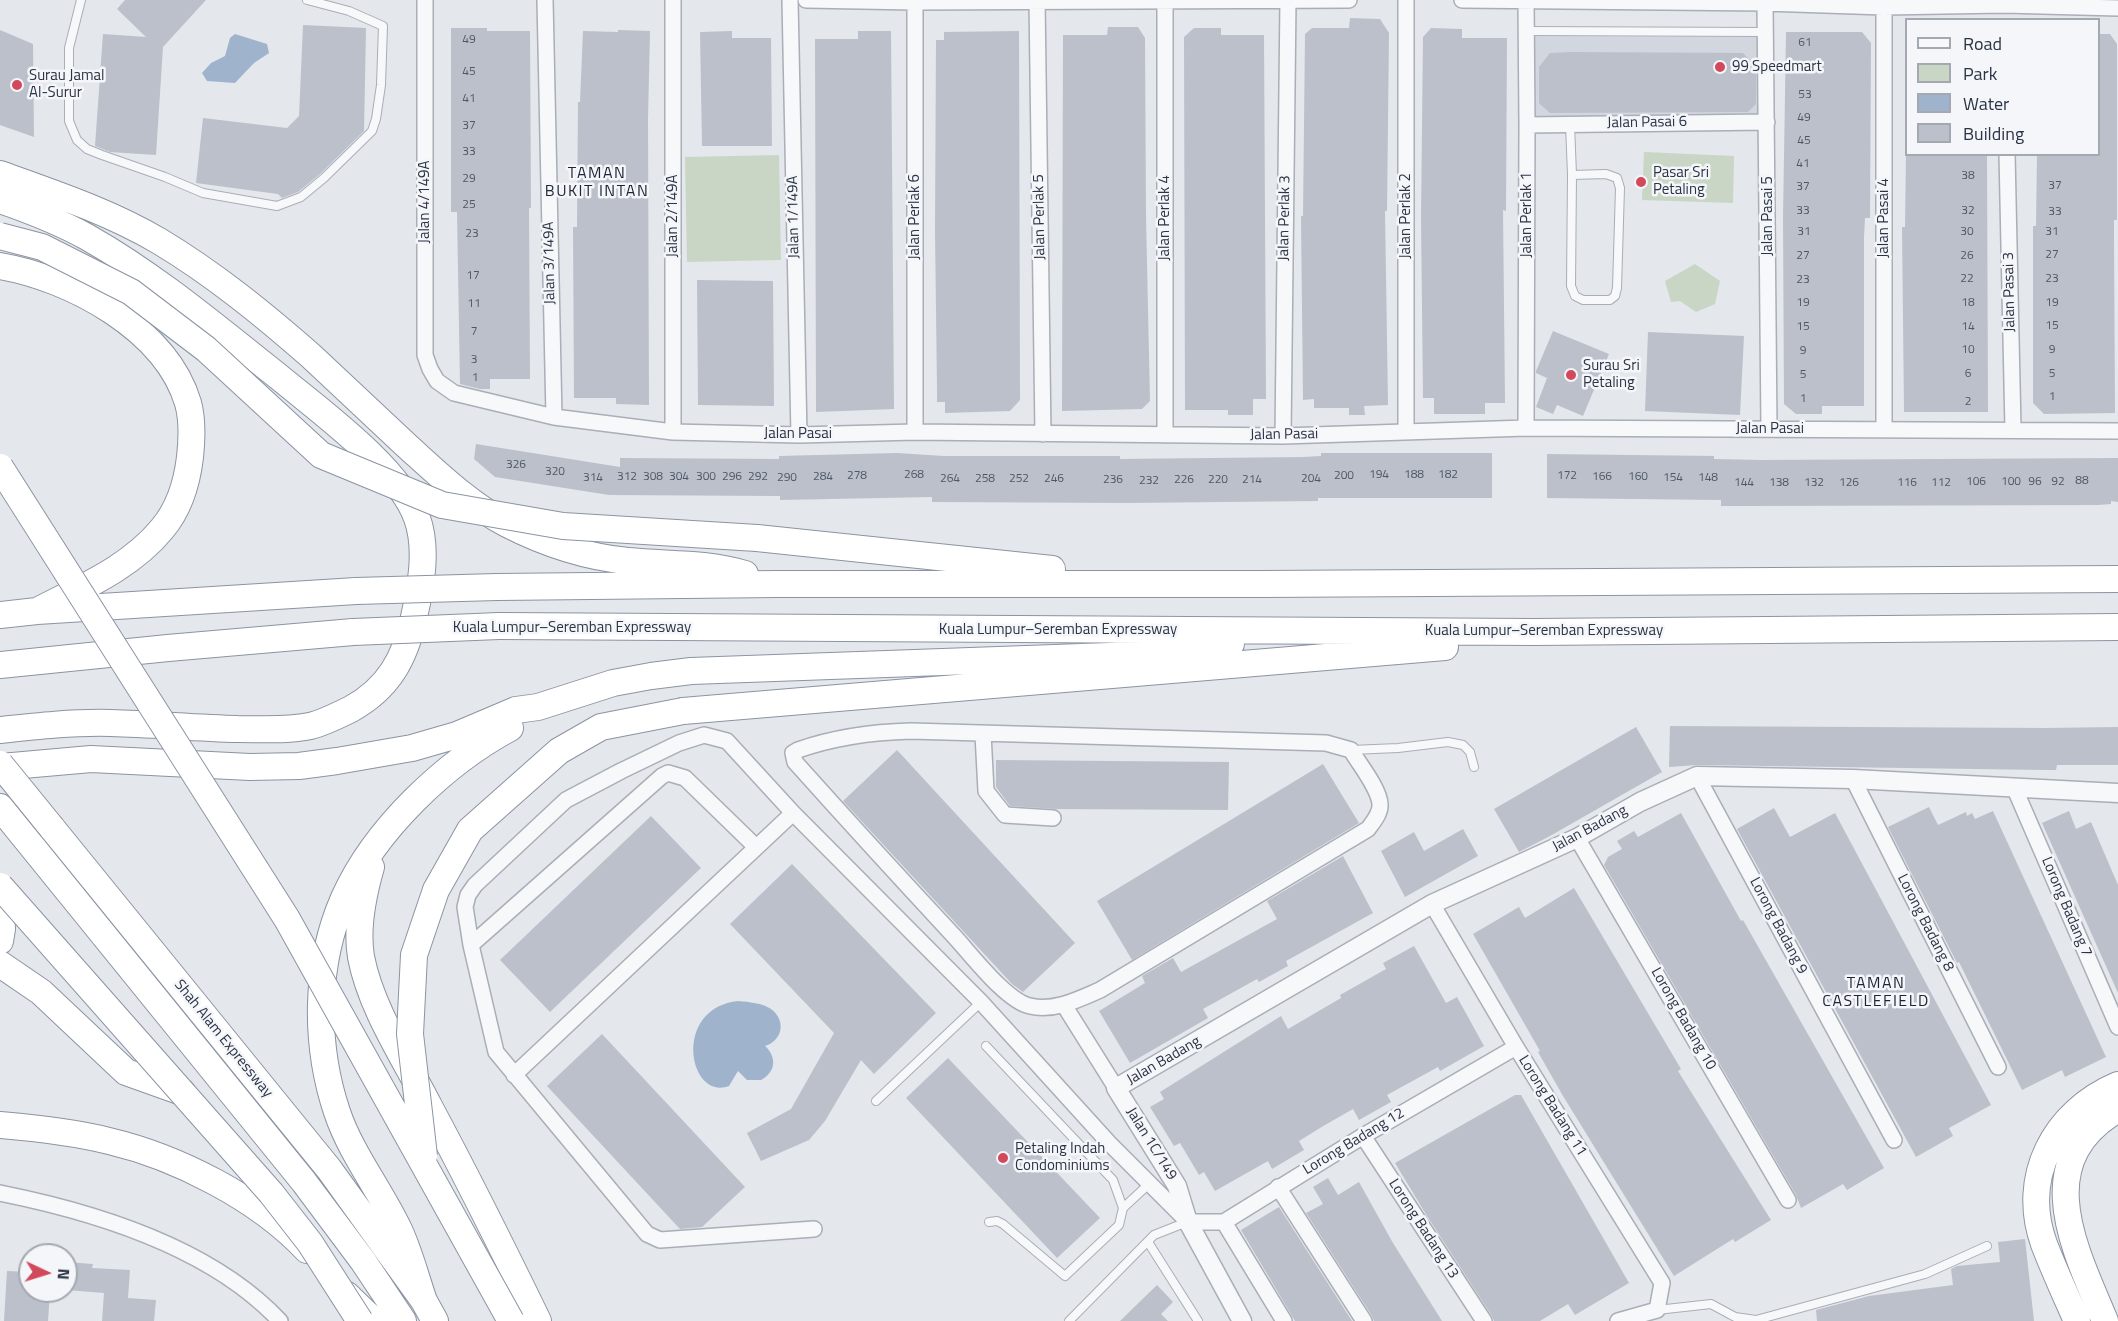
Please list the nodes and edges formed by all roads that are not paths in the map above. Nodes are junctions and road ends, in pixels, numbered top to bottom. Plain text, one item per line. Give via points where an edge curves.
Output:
1 (81, 0) edge
2 (308, 0) edge
3 (425, 0) edge
4 (545, 0) edge
5 (673, 0) edge
6 (790, 0) edge
7 (806, 0) edge
8 (1288, 0) edge
9 (1349, 0) edge
10 (1406, 0) edge
11 (1462, 0) edge
12 (1037, 1) edge
13 (1526, 1) edge
14 (915, 2) junction
15 (1165, 2) junction
16 (1765, 3) junction
17 (1884, 7) junction
18 (2004, 8) edge
19 (2118, 8) edge
20 (1526, 31) junction
21 (1766, 32) junction
22 (1767, 122) junction
23 (1527, 124) junction
24 (1570, 124) junction
25 (2007, 156) edge
26 (0, 174) edge
27 (1572, 175) junction
28 (0, 200) edge
29 (0, 236) edge
30 (0, 266) edge
31 (454, 393) joint
32 (554, 417) junction
33 (1526, 428) junction
34 (1769, 429) junction
35 (2013, 429) junction
36 (1884, 430) junction
37 (2118, 431) edge
38 (673, 432) junction
39 (915, 432) junction
40 (1406, 432) junction
41 (1042, 434) junction
42 (799, 435) junction
43 (1165, 435) junction
44 (1283, 436) junction
45 (0, 467) edge
46 (2118, 579) edge
47 (777, 584) junction
48 (1194, 584) junction
49 (37, 611) junction
50 (0, 615) edge
51 (2118, 627) edge
52 (1333, 632) junction
53 (1534, 632) junction
54 (0, 665) edge
55 (538, 707) junction
56 (0, 730) edge
57 (983, 734) junction
58 (1351, 750) junction
59 (0, 765) edge
60 (1474, 766) dead end
61 (1697, 776) junction
62 (1853, 780) junction
63 (2014, 787) junction
64 (2118, 793) edge
65 (0, 807) edge
66 (793, 813) junction
67 (1053, 818) dead end
68 (1577, 838) junction
69 (380, 841) junction
70 (756, 847) junction
71 (0, 886) edge
72 (0, 893) edge
73 (1432, 904) junction
74 (0, 941) edge
75 (471, 945) junction
76 (0, 964) edge
77 (981, 1002) junction
78 (1064, 1005) junction
79 (2118, 1027) edge
80 (986, 1046) dead end
81 (1516, 1047) junction
82 (1998, 1067) dead end
83 (514, 1075) junction
84 (2118, 1085) edge
85 (1116, 1088) junction
86 (182, 1092) junction
87 (876, 1101) dead end
88 (2118, 1109) edge
89 (0, 1125) edge
90 (1363, 1136) junction
91 (1893, 1140) dead end
92 (425, 1167) junction
93 (1150, 1183) junction
94 (1278, 1188) junction
95 (0, 1193) edge
96 (1788, 1200) dead end
97 (1123, 1208) junction
98 (989, 1222) dead end
99 (1188, 1222) junction
100 (1224, 1222) junction
101 (814, 1229) dead end
102 (1148, 1242) junction
103 (1987, 1246) dead end
104 (1657, 1310) junction
105 (430, 1311) edge
106 (280, 1321) edge
107 (360, 1321) edge
108 (377, 1321) edge
109 (403, 1321) edge
110 (511, 1321) edge
111 (538, 1321) edge
112 (1070, 1321) edge
113 (1198, 1321) edge
114 (1242, 1321) edge
115 (1284, 1321) edge
116 (1364, 1321) edge
117 (1484, 1321) edge
118 (1618, 1321) edge
119 (2077, 1321) edge
120 (2106, 1321) edge

1 - 2 lane via 69,48 69,122 77,140 87,149 203,193 277,206 301,196 324,178 372,131 376,119 383,26 349,11
3 - 31 street, Jalan 4/149A via 425,355 437,381
4 - 32 street, Jalan 3/149A
5 - 38 street, Jalan 2/149A
6 - 42 street, Jalan 1/149A
7 - 14 street
8 - 9 street
8 - 15 street
8 - 44 street, Jalan Perlak 3
10 - 40 street, Jalan Perlak 2
11 - 13 street
12 - 14 street
12 - 15 street
12 - 41 street, Jalan Perlak 5
13 - 16 street
13 - 20 street, Jalan Perlak 1
14 - 39 street, Jalan Perlak 6
15 - 43 street, Jalan Perlak 4
16 - 17 street
16 - 21 street, Jalan Pasai 5
17 - 18 street
17 - 36 street, Jalan Pasai 4
18 - 19 street
20 - 21 lane
20 - 23 street, Jalan Perlak 1
21 - 22 street, Jalan Pasai 5
22 - 24 street, Jalan Pasai 6
22 - 34 street, Jalan Pasai 5
23 - 24 street, Jalan Pasai 6
23 - 33 street, Jalan Perlak 1
24 - 27 lane
25 - 35 street, Jalan Pasai 3
26 - 47 highway via 117,220 158,240 202,269 254,306 468,499 505,523 539,540 581,552 626,561 702,565
27 - 27 lane via 1606,174 1617,178 1617,288 1610,300 1583,300 1575,296 1571,286
28 - 56 highway via 86,237 137,269 193,308 307,400 374,458 403,490 417,519 422,548 421,588 400,663 380,689 351,709 322,722 275,730 107,723
29 - 48 highway, bridge via 42,247 131,292 206,349 321,455 442,505 563,526 757,538
30 - 49 highway via 67,287 141,333 157,349 181,386 192,426 183,490 164,527 133,558
31 - 32 street, Jalan Pasai
32 - 38 street, Jalan Pasai
33 - 34 street, Jalan Pasai
33 - 40 street, Jalan Pasai
34 - 36 street, Jalan Pasai
35 - 36 street, Jalan Pasai
35 - 37 street, Jalan Pasai
38 - 42 street, Jalan Pasai
39 - 41 street, Jalan Pasai
39 - 42 street, Jalan Pasai
40 - 44 street, Jalan Pasai
41 - 43 street, Jalan Pasai
43 - 44 street, Jalan Pasai
45 - 92 highway, bridge via 287,919
46 - 48 highway
47 - 48 highway
47 - 49 highway, bridge via 356,591
49 - 50 highway
51 - 53 highway, Kuala Lumpur–Seremban Expressway
52 - 53 highway, Kuala Lumpur–Seremban Expressway
52 - 54 highway, Kuala Lumpur–Seremban Expressway, bridge via 499,626 353,632
52 - 55 highway via 1138,655 691,671 613,683
53 - 92 highway, bridge via 1490,643 683,711 601,727 559,752 470,830 436,890 414,955 410,1034
55 - 59 highway via 516,710 457,735 412,748 300,766 91,759
55 - 69 highway via 484,742 423,791
57 - 58 street via 1326,743
57 - 67 street via 986,791 994,803 1005,815
57 - 78 street via 875,732 809,746 793,753 792,758 1007,992 1032,1007
58 - 60 lane via 1448,741 1463,745
58 - 78 street via 1377,792 1380,805 1368,828 1100,990
59 - 105 highway, Shah Alam Expressway, bridge via 329,1169
61 - 62 street, Jalan Badang
61 - 68 street, Jalan Badang via 1640,802
61 - 91 street, Lorong Badang 9
62 - 63 street, Jalan Badang
62 - 82 street, Lorong Badang 8
63 - 64 street, Jalan Badang
63 - 79 street, Lorong Badang 7
65 - 109 highway, Shah Alam Expressway via 304,1182
66 - 70 street
66 - 75 street via 727,741 704,735 680,743 566,800 474,885 465,906
66 - 77 street
68 - 73 street, Jalan Badang
68 - 96 street, Lorong Badang 10
69 - 105 highway via 345,897 326,954 321,1013 324,1058 341,1124 401,1233
69 - 111 highway via 365,889 360,937 373,999
70 - 75 street via 685,778 668,773
70 - 83 street
71 - 86 highway, bridge
72 - 74 highway
73 - 81 street, Lorong Badang 11
73 - 85 street, Jalan Badang
75 - 83 street via 496,1052
76 - 86 highway via 41,992 126,1072
77 - 87 lane
77 - 93 street
78 - 85 street, Jalan 1C/149
80 - 97 lane via 1113,1180
81 - 90 street, Lorong Badang 12
81 - 104 street, Lorong Badang 11 via 1662,1283
83 - 101 street via 647,1234 660,1240
84 - 119 highway via 2096,1096 2064,1123 2052,1141 2038,1181 2044,1244
85 - 99 street, Jalan 1C/149 via 1177,1186
86 - 107 highway, bridge via 278,1201
88 - 120 highway via 2087,1134 2076,1151 2065,1190 2074,1246
89 - 108 highway via 110,1141 217,1183 301,1243 354,1302
90 - 94 street, Lorong Badang 12
90 - 117 street, Lorong Badang 13
92 - 110 highway, bridge
93 - 97 lane
93 - 99 street
94 - 100 street, Lorong Badang 12
94 - 116 street
95 - 106 street via 109,1221 150,1236 244,1289
97 - 98 lane via 1119,1225 1065,1276 1003,1224
99 - 100 street
99 - 102 lane via 1154,1235
99 - 114 street, Jalan 1C/149
100 - 115 street
102 - 112 lane
102 - 113 lane
103 - 104 lane via 1925,1274 1756,1320 1735,1317 1711,1304
104 - 118 street

